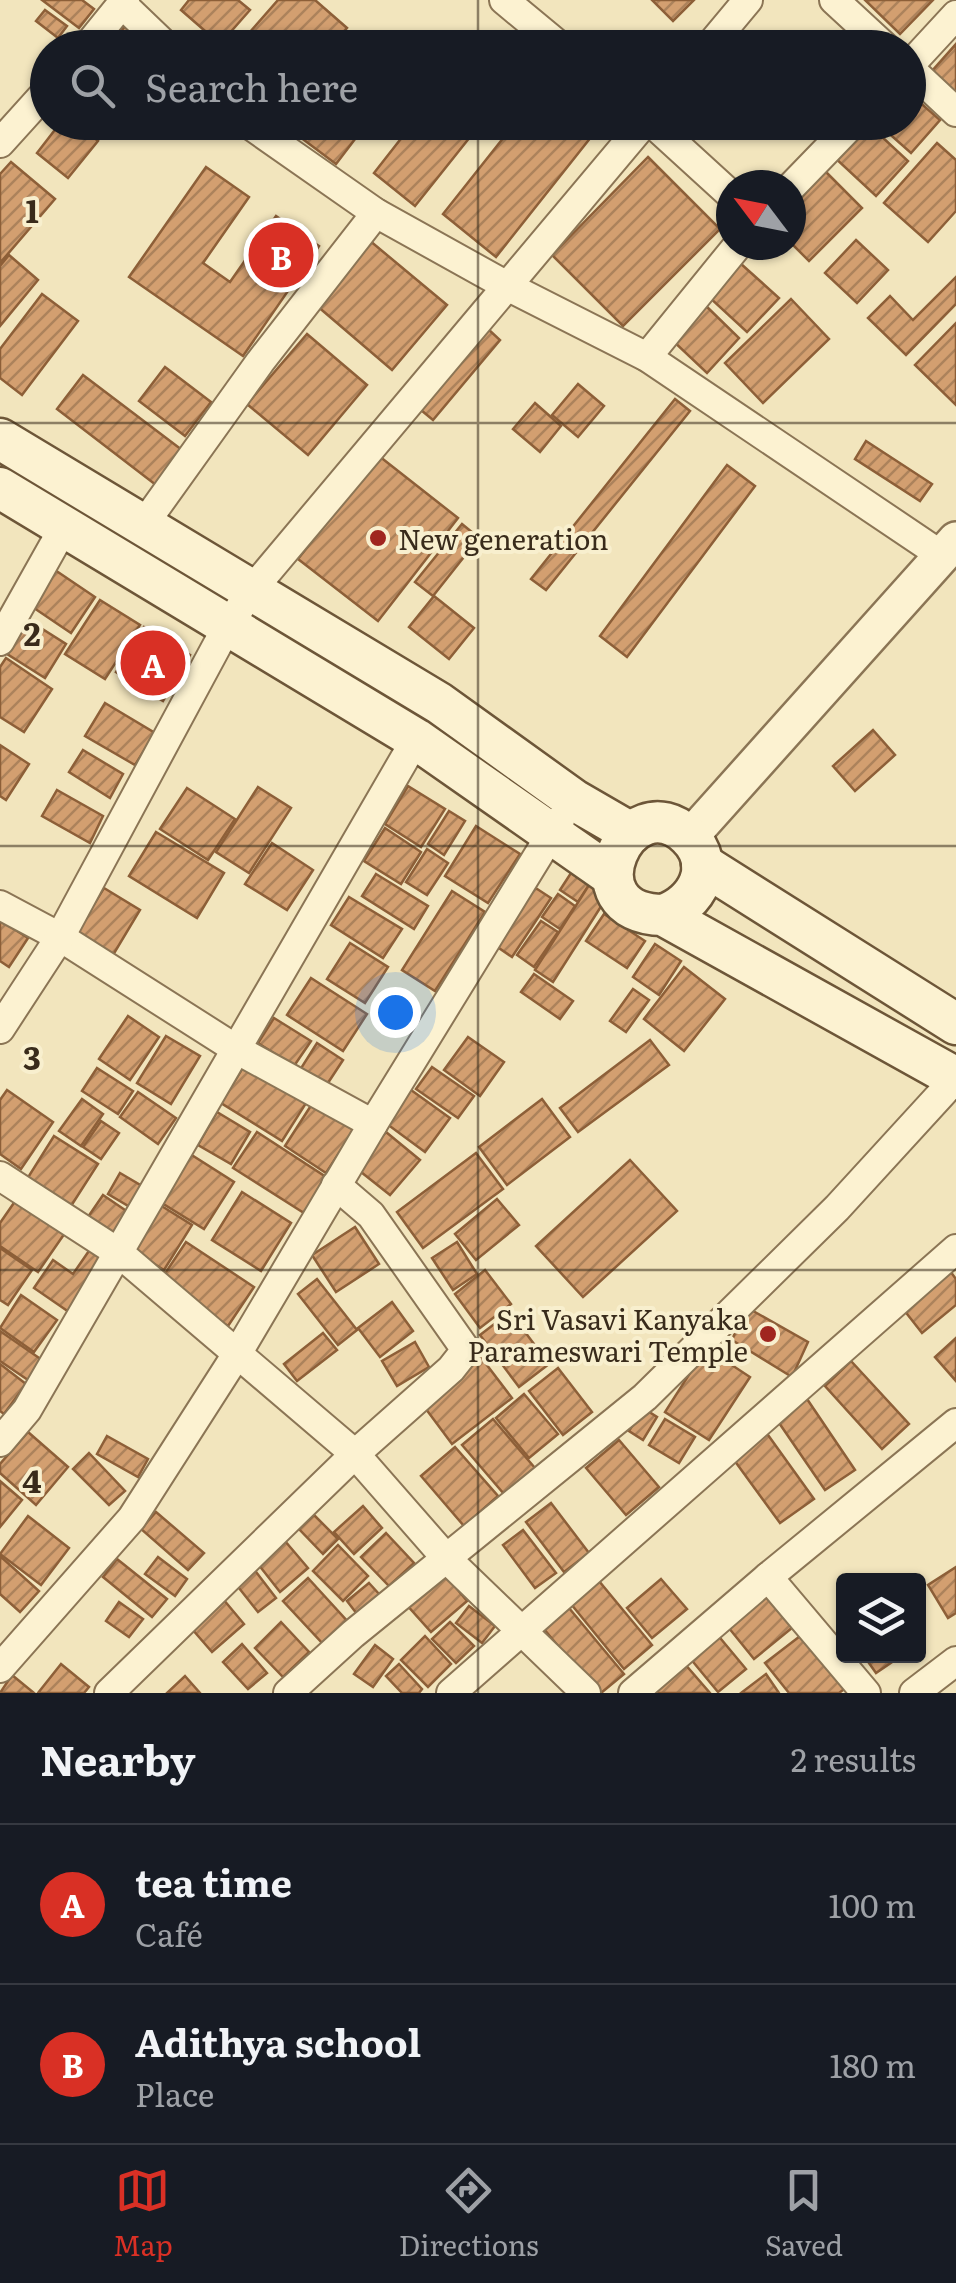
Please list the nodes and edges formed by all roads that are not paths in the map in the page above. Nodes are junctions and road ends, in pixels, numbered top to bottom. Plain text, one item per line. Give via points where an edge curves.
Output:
1 (504, 0) edge
2 (748, 0) edge
3 (834, 0) edge
4 (124, 2) edge
5 (956, 15) edge
6 (101, 30) edge
7 (151, 30) edge
8 (540, 30) edge
9 (723, 30) edge
10 (866, 30) edge
11 (926, 48) edge
12 (926, 84) edge
13 (30, 110) edge
14 (956, 112) edge
15 (272, 140) edge
16 (633, 140) edge
17 (668, 140) edge
18 (837, 140) edge
19 (0, 144) edge
20 (806, 172) edge
21 (716, 182) edge
22 (376, 213) junction
23 (726, 260) edge
24 (508, 288) junction
25 (648, 357) junction
26 (0, 438) edge
27 (0, 488) edge
28 (144, 524) junction
29 (64, 527) junction
30 (949, 548) edge
31 (251, 590) junction
32 (227, 627) junction
33 (0, 641) edge
34 (416, 739) junction
35 (574, 800) junction
36 (631, 833) junction
37 (550, 835) junction
38 (696, 851) junction
39 (612, 876) junction
40 (0, 905) edge
41 (663, 915) junction
42 (60, 936) junction
43 (955, 1021) edge
44 (0, 1029) edge
45 (236, 1049) junction
46 (956, 1078) edge
47 (373, 1124) junction
48 (4, 1186) edge
49 (336, 1186) junction
50 (956, 1249) edge
51 (119, 1253) junction
52 (237, 1354) junction
53 (952, 1435) edge
54 (0, 1442) edge
55 (355, 1454) junction
56 (446, 1558) junction
57 (768, 1577) junction
58 (520, 1630) junction
59 (956, 1660) edge
60 (0, 1668) edge
61 (109, 1693) edge
62 (288, 1693) edge
63 (450, 1693) edge
64 (586, 1693) edge
65 (634, 1693) edge
66 (866, 1693) edge
67 (914, 1693) edge

1 - 8 street
2 - 9 street
3 - 10 street
4 - 6 street
4 - 7 street
5 - 11 street
12 - 14 street
13 - 19 street
15 - 22 street
16 - 24 street
17 - 21 street
18 - 20 street
22 - 24 street
22 - 28 street
23 - 25 street
24 - 25 street
24 - 31 street
25 - 30 street
26 - 28 main road
27 - 29 main road
28 - 31 main road
29 - 32 main road
29 - 33 street
30 - 38 street
31 - 32 street
31 - 35 main road via 439,703
32 - 34 main road
32 - 42 street
34 - 37 main road
34 - 45 street
35 - 36 main road
35 - 37 street
36 - 38 main road via 665,825
36 - 39 main road via 617,848
37 - 39 main road
37 - 47 street
38 - 41 main road via 697,891
38 - 43 main road
39 - 41 main road via 624,901
40 - 42 street
41 - 46 main road
42 - 44 street
42 - 45 street
45 - 47 street
45 - 51 street
46 - 56 street via 837,1208 644,1397
47 - 49 street
48 - 51 street
49 - 52 street
49 - 55 street via 372,1216 466,1350
50 - 58 street
51 - 52 street
51 - 54 street via 27,1410
52 - 55 street
52 - 60 street via 132,1518
53 - 57 street
55 - 56 street
55 - 61 street
56 - 58 street
56 - 62 street
57 - 65 street
57 - 66 street
58 - 63 street
58 - 64 street
59 - 67 street

